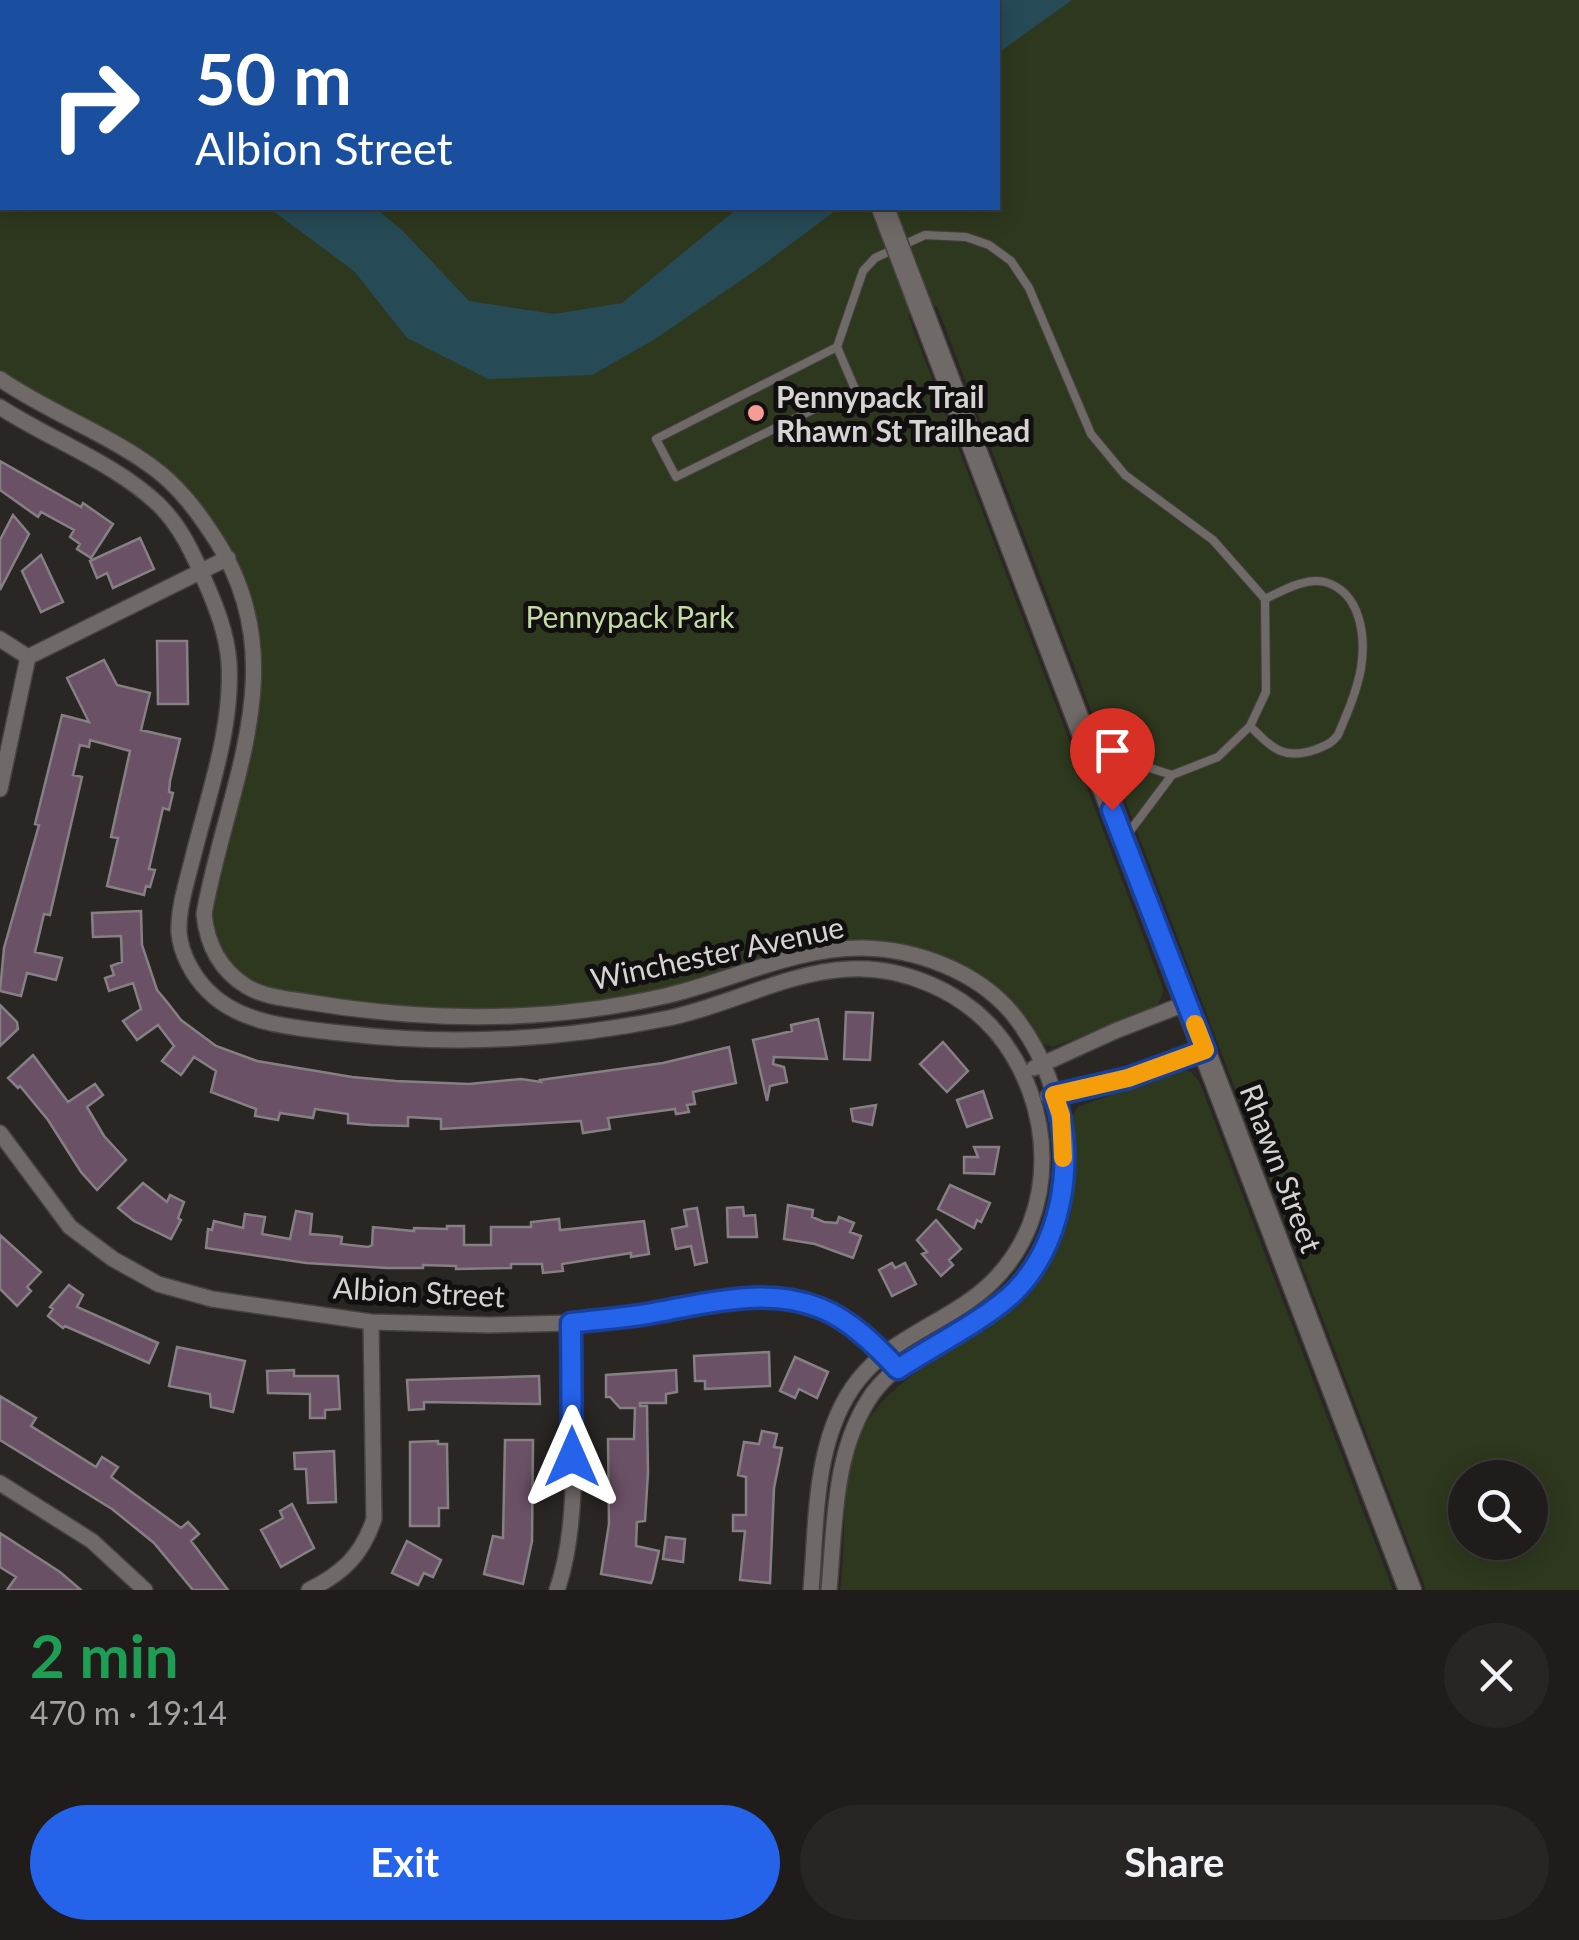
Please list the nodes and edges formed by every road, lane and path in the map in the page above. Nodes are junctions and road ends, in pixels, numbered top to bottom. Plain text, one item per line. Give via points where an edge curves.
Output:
1 (884, 210) edge
2 (837, 346) junction
3 (0, 379) edge
4 (0, 407) edge
5 (228, 558) junction
6 (201, 572) junction
7 (1265, 599) junction
8 (0, 640) edge
9 (28, 658) junction
10 (1250, 726) junction
11 (1088, 748) junction
12 (1172, 776) junction
13 (0, 789) edge
14 (1124, 840) junction
15 (254, 990) junction
16 (664, 996) junction
17 (1187, 1003) junction
18 (242, 1014) junction
19 (668, 1018) junction
20 (1205, 1050) junction
21 (1043, 1064) junction
22 (1025, 1072) junction
23 (1054, 1095) junction
24 (1034, 1100) junction
25 (0, 1133) edge
26 (372, 1322) junction
27 (571, 1323) junction
28 (884, 1354) junction
29 (898, 1369) junction
30 (0, 1483) edge
31 (145, 1590) edge
32 (310, 1590) edge
33 (557, 1590) edge
34 (811, 1590) edge
35 (829, 1590) edge
36 (1410, 1590) edge

1 - 11 main road, Rhawn Street, bridge
2 - 2 lane via 656,438 676,477 856,389
2 - 7 lane via 863,271 874,258 925,235 988,245 1030,288 1090,434 1125,475 1213,540
3 - 5 street via 154,468 188,499
4 - 6 street, Winchester Avenue via 122,476 157,504 184,535
5 - 6 street
5 - 15 street via 252,630 255,686 204,914 213,953
6 - 9 street
6 - 18 street, Winchester Avenue via 224,628 228,692 179,935 194,974
7 - 10 lane via 1266,692
7 - 10 lane via 1323,582 1344,593 1357,609 1361,667 1332,744 1298,756 1273,749
8 - 9 street
9 - 13 street
10 - 12 lane via 1218,757
11 - 12 lane
11 - 14 main road, Rhawn Street
12 - 14 lane
14 - 17 main road, Rhawn Street
15 - 16 street, Winchester Avenue via 344,1008 473,1017
15 - 18 street
16 - 19 street
16 - 21 street, Winchester Avenue via 833,949 898,951 957,970 985,989 1009,1009
17 - 20 main road, Rhawn Street
17 - 21 street
18 - 19 street, Winchester Avenue via 321,1031 450,1040
19 - 22 street, Winchester Avenue via 819,974 880,971 942,989 970,1008
20 - 23 street
20 - 36 main road, Rhawn Street
21 - 22 street
21 - 23 street, Winchester Avenue
22 - 24 street, Winchester Avenue
23 - 24 street
23 - 29 street, Winchester Avenue via 1064,1174 1044,1247 1012,1294
24 - 28 street, Winchester Avenue via 1044,1162 1040,1192 1010,1260 970,1299
25 - 26 street, Albion Street via 70,1227 158,1284 212,1299
26 - 27 street, Albion Street
26 - 32 street via 374,1518 345,1570
27 - 28 street, Albion Street via 782,1297 822,1308
27 - 33 street via 572,1524
28 - 29 street, Albion Street
28 - 34 street, Winchester Avenue via 857,1381 826,1449
29 - 35 street, Winchester Avenue via 874,1393 843,1461
30 - 31 street via 92,1541

